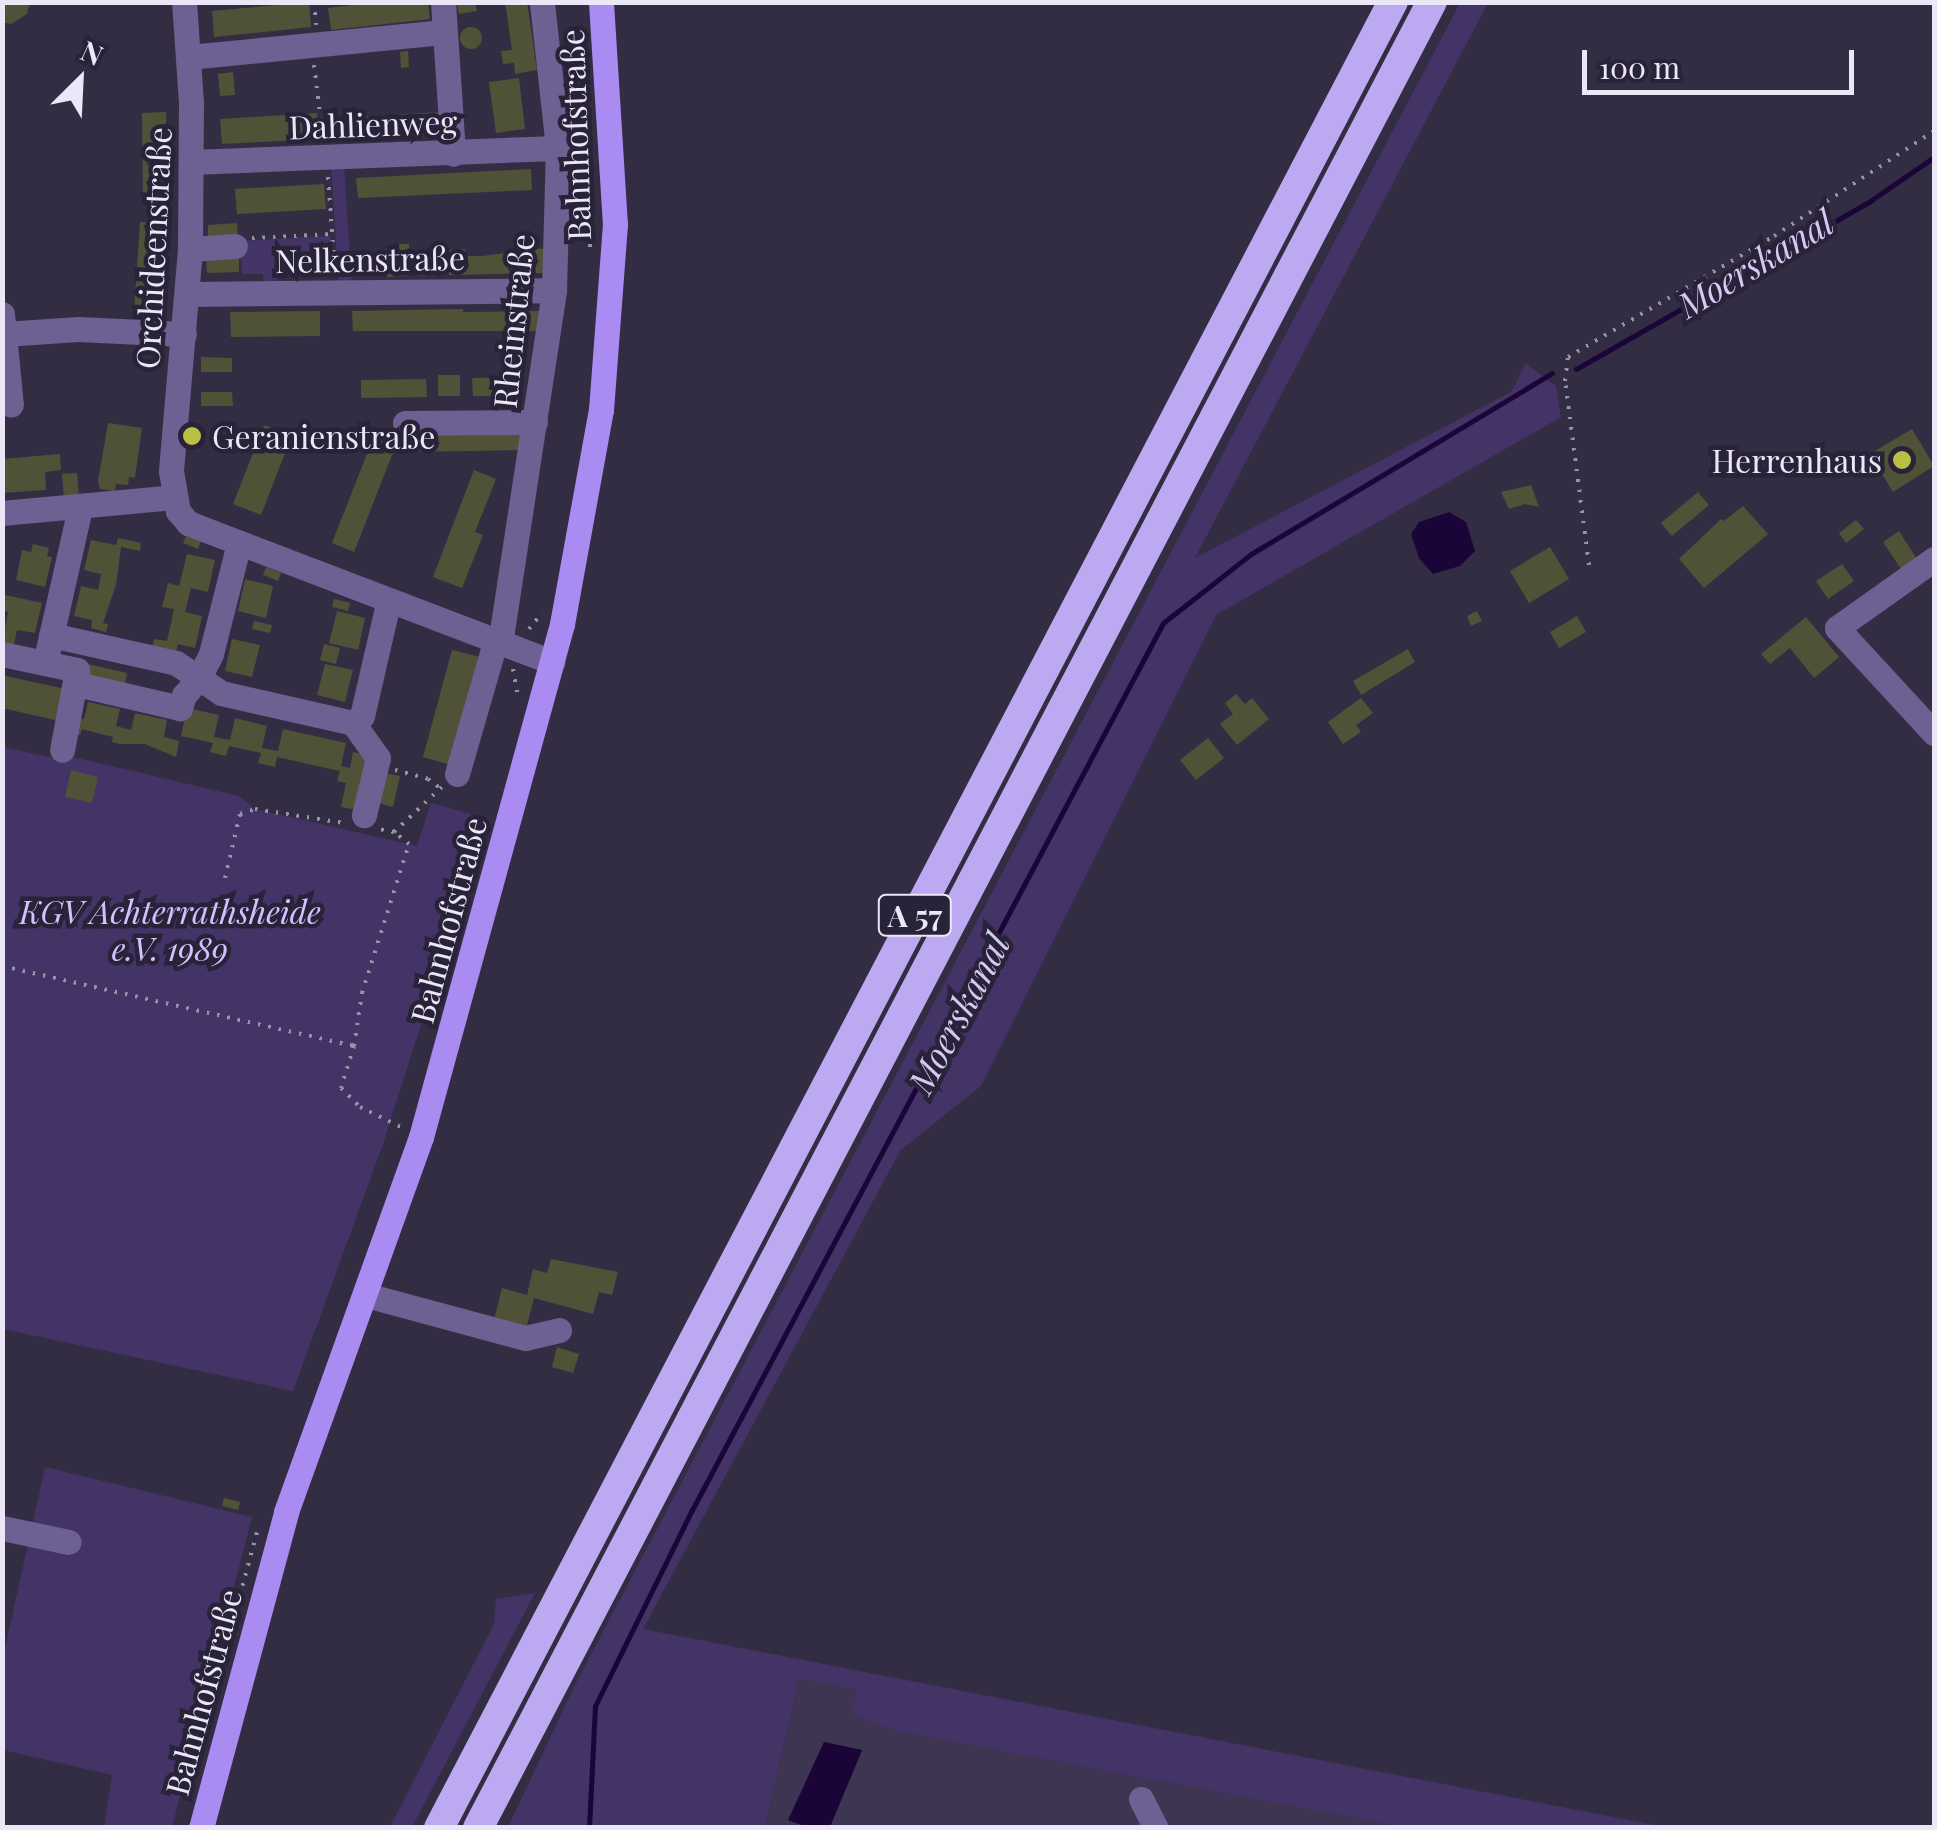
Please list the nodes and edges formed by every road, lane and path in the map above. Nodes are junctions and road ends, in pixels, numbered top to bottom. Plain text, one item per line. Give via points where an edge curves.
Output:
1 (184, 2) edge
2 (443, 2) edge
3 (542, 2) edge
4 (601, 2) edge
5 (1393, 2) edge
6 (1432, 2) edge
7 (446, 32) junction
8 (313, 45) junction
9 (189, 57) junction
10 (1934, 131) edge
11 (558, 148) junction
12 (453, 154) junction
13 (326, 158) junction
14 (191, 162) junction
15 (590, 188) dead end
16 (332, 234) junction
17 (235, 246) joint
18 (190, 249) junction
19 (590, 260) dead end
20 (554, 290) junction
21 (337, 292) junction
22 (188, 294) junction
23 (4, 324) edge
24 (184, 334) junction
25 (11, 405) dead end
26 (535, 422) junction
27 (405, 423) dead end
28 (173, 496) junction
29 (80, 508) junction
30 (2, 513) edge
31 (239, 543) junction
32 (1934, 559) edge
33 (1588, 564) dead end
34 (388, 602) junction
35 (544, 611) dead end
36 (51, 635) junction
37 (84, 642) junction
38 (503, 645) junction
39 (2, 654) edge
40 (552, 662) junction
41 (45, 664) junction
42 (77, 677) junction
43 (199, 678) junction
44 (517, 710) dead end
45 (353, 723) junction
46 (1934, 733) edge
47 (62, 750) dead end
48 (376, 765) junction
49 (449, 781) junction
50 (367, 823) junction
51 (394, 832) junction
52 (225, 878) dead end
53 (2, 966) edge
54 (354, 1046) junction
55 (406, 1110) dead end
56 (411, 1132) junction
57 (366, 1295) junction
58 (560, 1330) dead end
59 (258, 1526) dead end
60 (2, 1528) edge
61 (69, 1542) dead end
62 (214, 1693) dead end
63 (1141, 1799) dead end
64 (201, 1828) edge
65 (438, 1828) edge
66 (478, 1828) edge
67 (1156, 1828) edge

1 - 9 street, Orchideenstraße
2 - 7 street
3 - 11 street, Rheinstraße
4 - 40 main road, Bahnhofstraße via 614,243 601,410
5 - 65 highway, A 57
6 - 66 highway, A 57
7 - 8 street
7 - 12 street
8 - 9 street
8 - 13 path
9 - 14 street, Orchideenstraße
10 - 33 path via 1774,236 1568,357
11 - 12 street, Dahlienweg
11 - 20 street, Rheinstraße
12 - 13 street, Dahlienweg
13 - 14 street, Dahlienweg
13 - 16 path
14 - 18 street, Orchideenstraße
15 - 19 path
16 - 17 path via 239,239
16 - 21 path
17 - 18 street
18 - 22 street, Orchideenstraße
20 - 21 street, Nelkenstraße
20 - 26 street, Rheinstraße
21 - 22 street, Nelkenstraße
22 - 24 street, Orchideenstraße
23 - 24 street
23 - 25 street
24 - 28 street, Orchideenstraße
26 - 27 street
26 - 38 street, Rheinstraße
28 - 29 street
28 - 31 street via 188,523
29 - 30 street
29 - 36 street
31 - 34 street
31 - 43 street
32 - 46 street via 1836,628
34 - 38 street
34 - 45 street via 362,716
35 - 38 path
36 - 37 street
36 - 41 street
37 - 42 street
37 - 43 street via 176,662
38 - 40 street
38 - 44 path
38 - 49 street, Rheinstraße
39 - 41 street
40 - 56 main road, Bahnhofstraße
41 - 42 street
42 - 43 street via 180,708
42 - 47 street
43 - 45 street via 221,693
45 - 48 street via 378,758
48 - 49 path
48 - 50 street
49 - 51 path
50 - 51 path
50 - 52 path via 255,809 240,814
51 - 54 path via 409,844 362,992
53 - 54 path
54 - 56 path via 341,1088 360,1107
55 - 56 path
56 - 57 main road, Bahnhofstraße
57 - 58 street via 526,1338
57 - 64 main road, Bahnhofstraße via 286,1512
59 - 62 path
60 - 61 street
63 - 67 street

